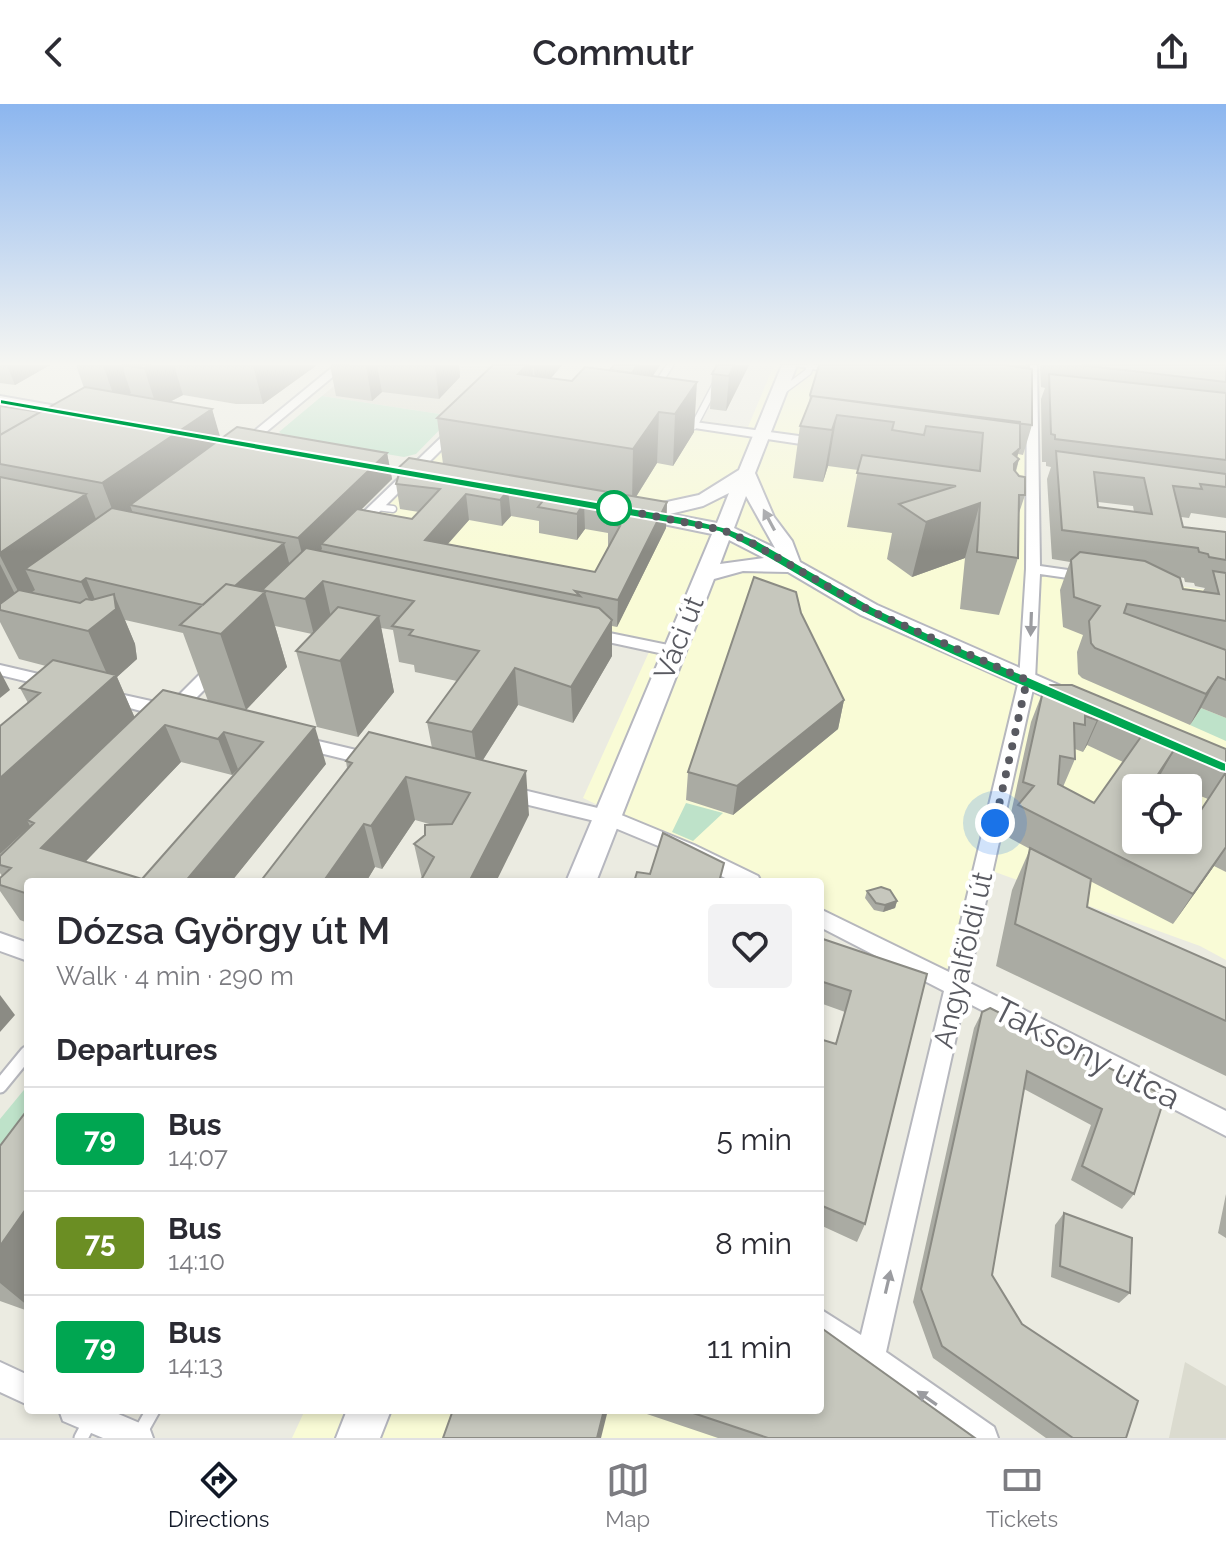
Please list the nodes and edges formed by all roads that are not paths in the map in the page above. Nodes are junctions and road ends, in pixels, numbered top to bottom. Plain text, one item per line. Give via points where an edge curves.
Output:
1 (266, 427) edge
2 (456, 427) edge
3 (704, 427) edge
4 (766, 427) edge
5 (1036, 427) edge
6 (763, 435) junction
7 (217, 438) edge
8 (830, 444) edge
9 (236, 447) junction
10 (268, 447) edge
11 (1015, 470) edge
12 (403, 471) junction
13 (746, 473) junction
14 (1041, 473) junction
15 (435, 476) edge
16 (723, 530) junction
17 (339, 544) edge
18 (792, 567) junction
19 (1033, 569) junction
20 (703, 576) junction
21 (1107, 580) edge
22 (569, 629) edge
23 (235, 648) edge
24 (673, 651) junction
25 (0, 670) edge
26 (1027, 680) junction
27 (1098, 711) edge
28 (275, 737) edge
29 (388, 764) edge
30 (494, 790) edge
31 (607, 817) junction
32 (583, 878) edge
33 (743, 878) edge
34 (824, 919) edge
35 (0, 942) edge
36 (24, 951) edge
37 (957, 986) junction
38 (24, 1057) edge
39 (0, 1086) edge
40 (1226, 1124) edge
41 (824, 1326) edge
42 (870, 1358) junction
43 (0, 1377) edge
44 (24, 1388) edge
45 (151, 1414) edge
46 (367, 1414) edge
47 (82, 1422) edge
48 (138, 1438) edge
49 (358, 1438) edge
50 (983, 1438) edge

1 - 9 street
2 - 12 street
3 - 6 street
4 - 6 main road, Váci út
5 - 14 street, Angyalföldi út
6 - 8 street
6 - 13 main road, Váci út
7 - 9 main road
9 - 10 main road
11 - 14 street
12 - 15 main road
12 - 17 street via 381,511
13 - 16 main road, Váci út
13 - 16 main road via 707,501 684,508 618,509
18 -> 13 main road
14 - 19 street, Angyalföldi út via 1028,517
16 - 18 main road
16 - 20 main road, Váci út
18 - 20 main road via 745,564
18 - 26 main road via 931,640
19 - 21 street
19 -> 26 street, Angyalföldi út
20 - 24 main road, Váci út
22 - 24 street
23 - 25 street via 173,716 96,691
24 - 31 main road, Váci út
26 - 27 main road
26 - 37 street, Angyalföldi út
28 - 29 street via 299,738 360,765
30 - 31 street
31 - 32 main road, Váci út
31 - 33 street
34 - 37 street, Taksony utca
35 - 36 street
37 - 40 street, Taksony utca
42 -> 37 street, Angyalföldi út
38 - 39 lane
41 - 42 street
50 -> 42 street
43 - 44 street
45 - 48 lane
46 - 49 main road
47 - 48 street

